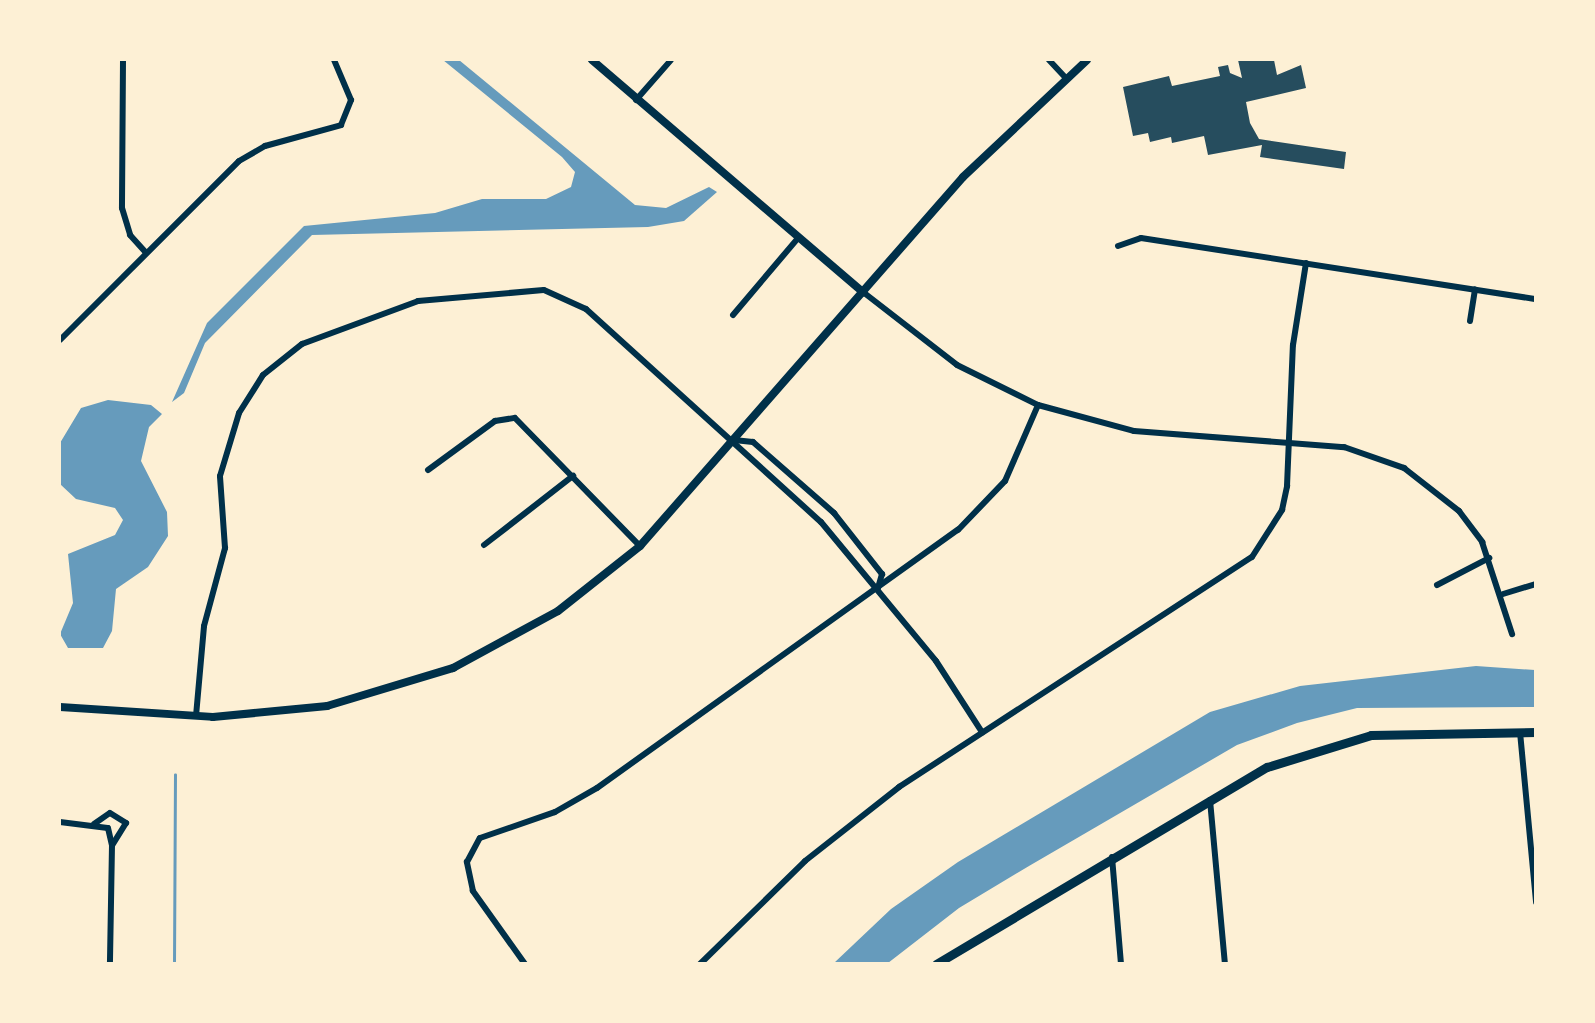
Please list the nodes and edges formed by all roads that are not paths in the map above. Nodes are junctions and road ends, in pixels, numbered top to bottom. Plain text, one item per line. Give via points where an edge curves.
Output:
1 (123, 60) edge
2 (334, 60) edge
3 (592, 60) edge
4 (671, 60) edge
5 (1049, 60) edge
6 (1087, 60) edge
7 (1066, 78) junction
8 (636, 100) junction
9 (799, 237) junction
10 (1118, 246) dead end
11 (146, 253) junction
12 (1306, 263) junction
13 (1475, 289) junction
14 (863, 292) junction
15 (1535, 299) edge
16 (733, 315) dead end
17 (1471, 321) dead end
18 (60, 340) edge
19 (1038, 405) junction
20 (734, 440) junction
21 (1289, 442) junction
22 (428, 470) dead end
23 (573, 477) junction
24 (824, 503) junction
25 (813, 514) junction
26 (484, 545) dead end
27 (640, 546) junction
28 (1489, 558) junction
29 (1535, 584) edge
30 (1437, 585) dead end
31 (878, 588) junction
32 (1503, 594) junction
33 (1512, 634) dead end
34 (60, 707) edge
35 (197, 716) junction
36 (982, 732) junction
37 (1520, 732) junction
38 (1535, 732) edge
39 (1210, 798) junction
40 (60, 822) edge
41 (94, 824) junction
42 (112, 845) junction
43 (1111, 855) junction
44 (1535, 902) edge
45 (110, 964) edge
46 (525, 964) edge
47 (700, 964) edge
48 (936, 964) edge
49 (1121, 964) edge
50 (1225, 964) edge

1 - 11 street via 122,208 130,235
2 - 11 street via 351,100 341,125 254,151
3 - 8 street
4 - 8 street
5 - 7 street
6 - 7 street
7 - 14 street via 963,177
8 - 9 street
9 - 14 street
9 - 16 street
10 - 12 street via 1141,238
11 - 18 street
12 - 13 street
12 - 21 street via 1293,345
13 - 15 street
13 - 17 street
14 - 19 street via 957,365
14 - 20 street
19 - 21 street via 1134,431
19 - 31 street via 1016,463 983,509
20 - 24 street via 753,442
20 - 25 street via 738,451
20 - 27 street
20 - 35 street via 586,309 544,290 418,301 302,344 249,394 224,454 225,548 204,626
21 - 28 street via 1344,447 1404,468 1459,511
21 - 36 street via 1282,510 1252,557
22 - 23 street via 505,417 524,424
23 - 26 street
23 - 27 street
24 - 25 street
24 - 31 street via 877,567
25 - 31 street via 866,582
27 - 35 street via 558,611 453,668 327,706
28 - 30 street
28 - 32 street
29 - 32 street
31 - 36 street
31 - 46 street via 597,789 555,813 480,838 467,862 473,891
32 - 33 street
34 - 35 street
36 - 47 street via 805,861
37 - 38 main road
37 - 39 main road via 1371,736 1267,766
37 - 44 street
39 - 43 main road
39 - 50 street
40 - 41 street
41 - 42 street via 108,828
41 - 42 street via 110,813 123,817 127,830
42 - 45 street
43 - 48 main road
43 - 49 street

